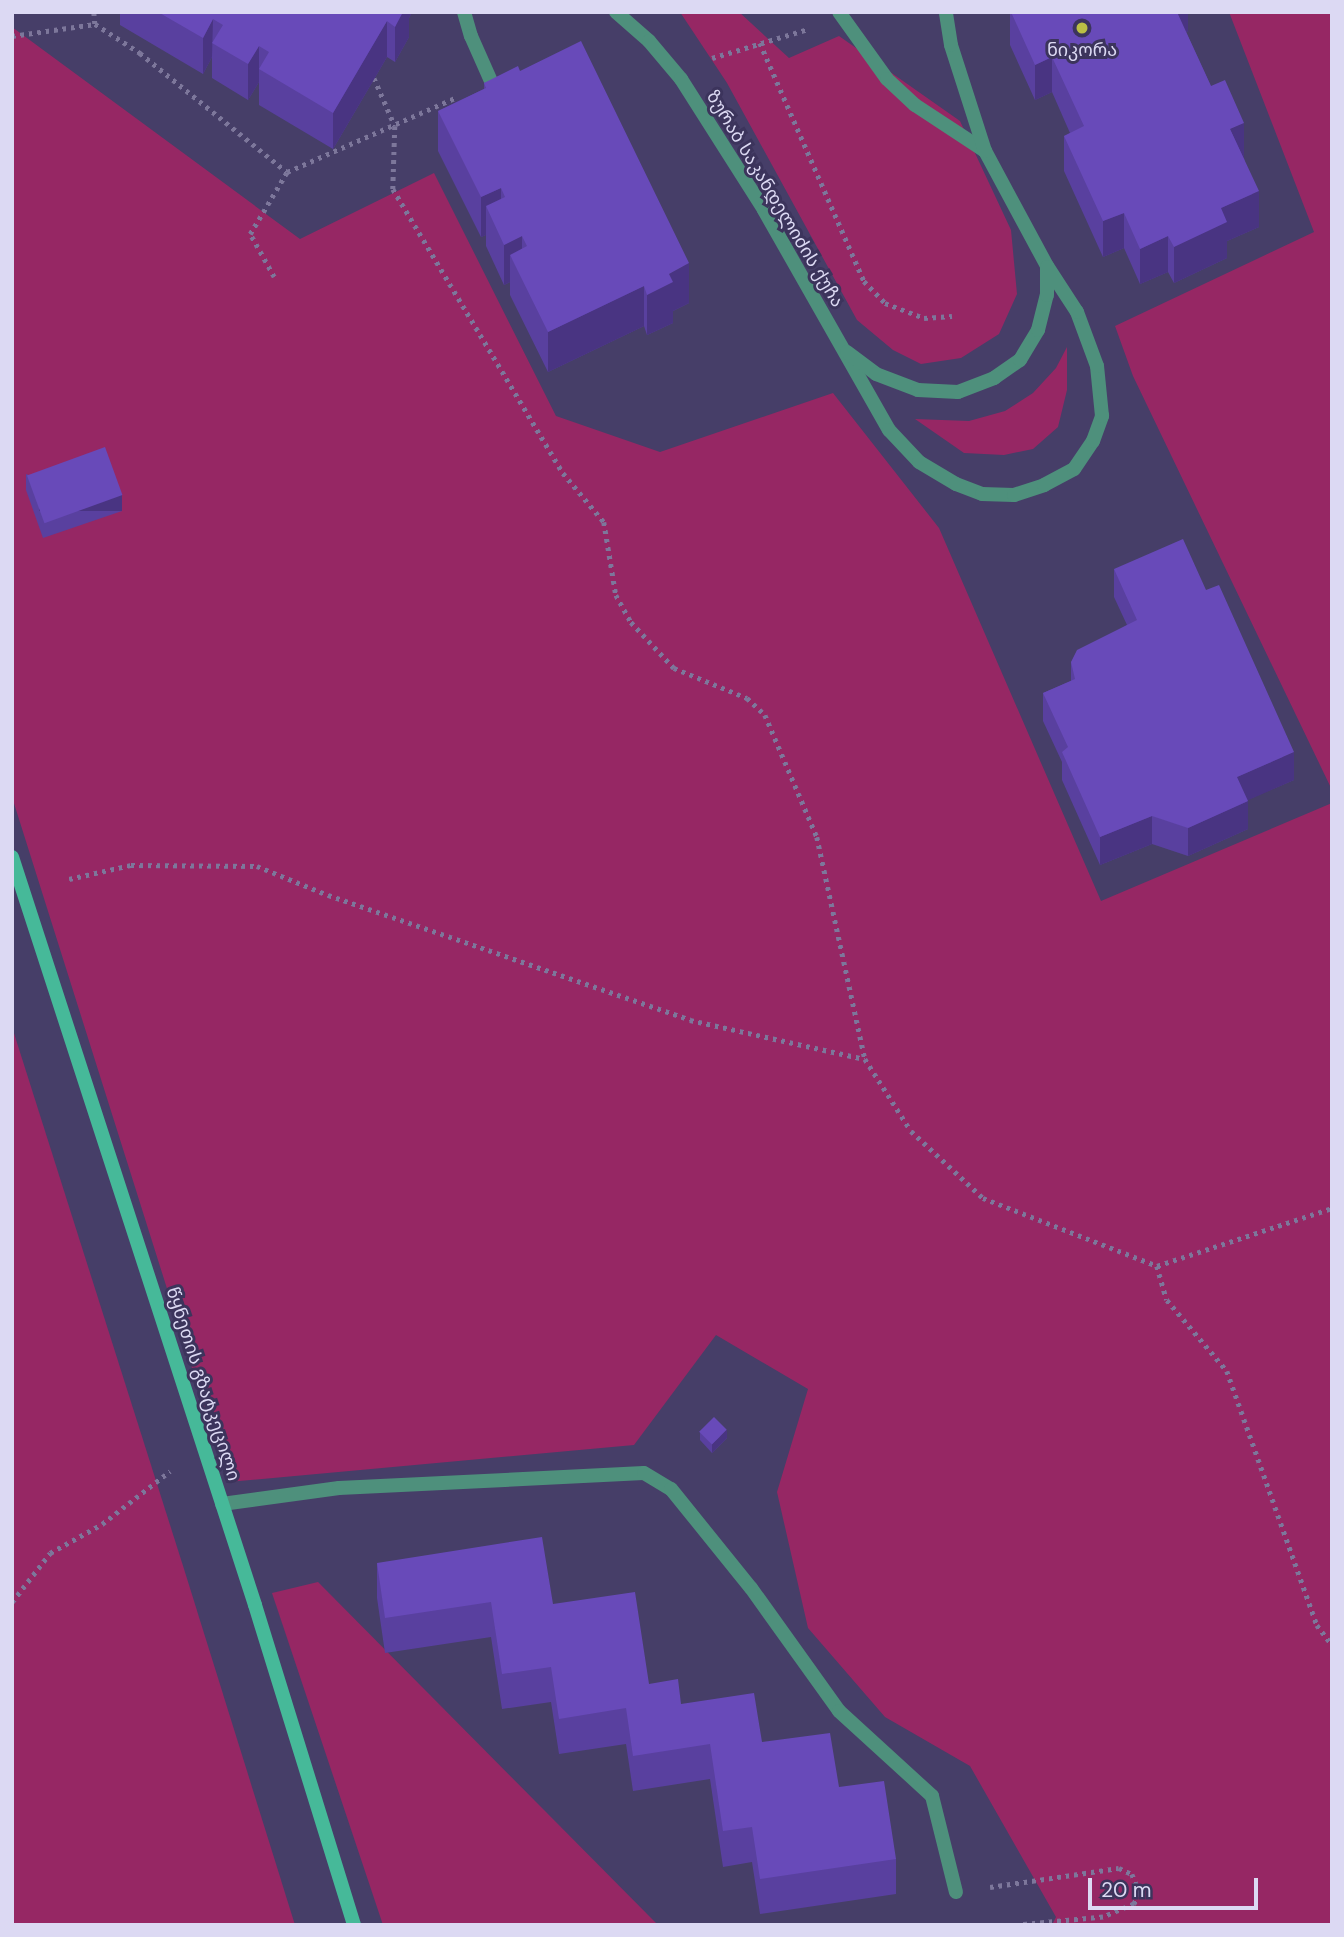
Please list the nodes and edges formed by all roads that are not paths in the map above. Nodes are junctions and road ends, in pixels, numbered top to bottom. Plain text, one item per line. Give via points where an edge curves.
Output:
1 (464, 12) edge
2 (616, 12) edge
3 (839, 12) edge
4 (946, 12) edge
5 (500, 101) edge
6 (985, 151) junction
7 (1047, 266) junction
8 (840, 347) junction
9 (12, 857) edge
10 (222, 1504) junction
11 (956, 1892) road end
12 (354, 1925) edge

1 - 5 street
2 - 8 street, ზურაბ საკანდელიძის ქუჩა via 681,79 764,210
3 - 6 street via 887,79 915,105
4 - 6 street, ზურაბ საკანდელიძის ქუჩა via 951,45
6 - 7 street, ზურაბ საკანდელიძის ქუჩა
7 - 8 street, ზურაბ საკანდელიძის ქუჩა via 1047,295 1038,330 1020,360 994,378 958,392 918,390 876,374
7 - 8 street, ზურაბ საკანდელიძის ქუჩა via 1077,312 1097,366 1102,416 1093,442 1074,469 1044,485 1014,495 982,494 919,462 889,430
9 - 10 main road, წყნეთის გზატკეცილი
10 - 11 street via 339,1488 644,1473 671,1489 751,1587 839,1711 932,1796
10 - 12 main road, წყნეთის გზატკეცილი

